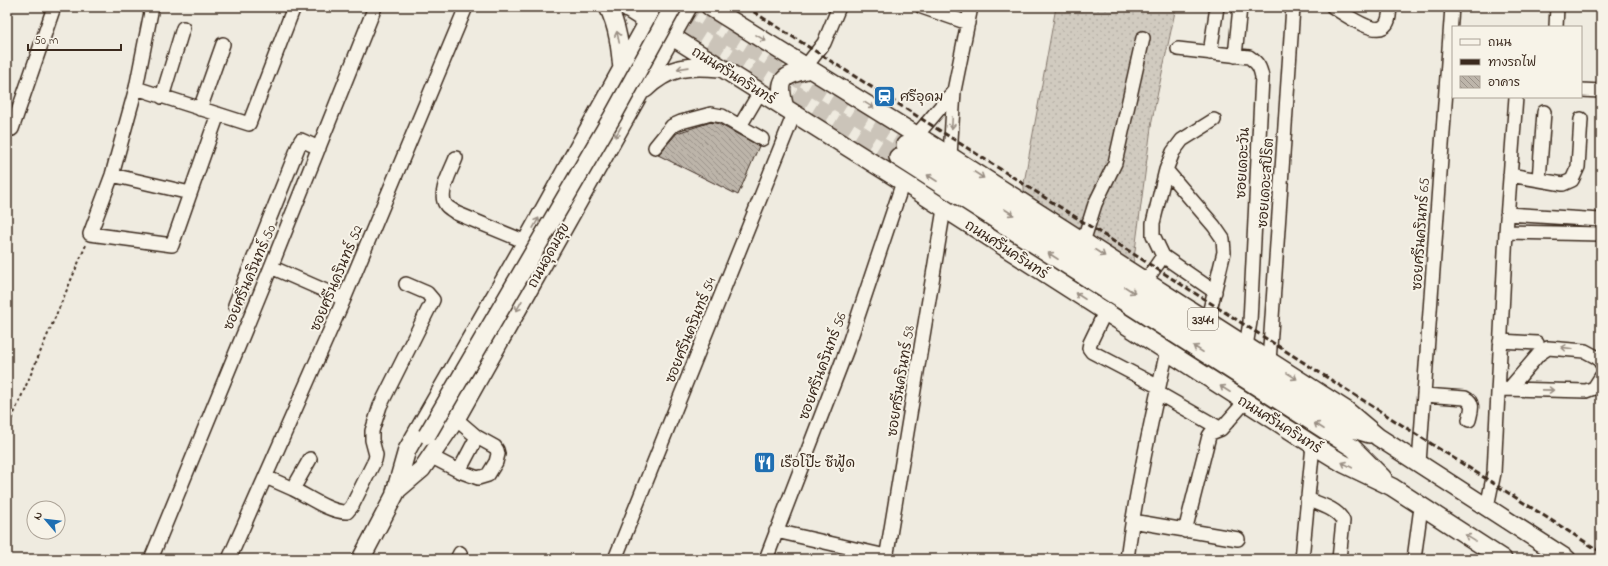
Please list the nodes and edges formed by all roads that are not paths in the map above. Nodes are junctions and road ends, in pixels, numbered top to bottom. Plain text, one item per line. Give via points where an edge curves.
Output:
1 (54, 7) edge
2 (152, 7) edge
3 (294, 7) edge
4 (375, 7) edge
5 (466, 7) edge
6 (608, 7) edge
7 (626, 7) edge
8 (673, 7) edge
9 (688, 7) edge
10 (710, 7) edge
11 (839, 7) edge
12 (922, 7) edge
13 (971, 7) edge
14 (1217, 7) edge
15 (1240, 7) edge
16 (1292, 7) edge
17 (1333, 7) edge
18 (1390, 7) edge
19 (1452, 7) edge
20 (1557, 7) edge
21 (725, 12) edge
22 (653, 14) edge
23 (968, 23) junction
24 (1556, 26) edge
25 (183, 28) dead end
26 (672, 36) junction
27 (1143, 38) dead end
28 (223, 44) dead end
29 (1178, 50) dead end
30 (1210, 53) junction
31 (1235, 56) junction
32 (808, 67) junction
33 (722, 68) junction
34 (622, 69) junction
35 (136, 88) junction
36 (1450, 88) edge
37 (1582, 90) edge
38 (954, 91) junction
39 (1601, 91) edge
40 (760, 92) junction
41 (162, 97) junction
42 (637, 98) junction
43 (1516, 98) edge
44 (200, 109) junction
45 (790, 111) junction
46 (1544, 112) dead end
47 (218, 114) junction
48 (1214, 120) dead end
49 (1581, 120) dead end
50 (740, 126) junction
51 (12, 129) dead end
52 (762, 139) dead end
53 (907, 146) junction
54 (319, 148) junction
55 (655, 148) dead end
56 (950, 156) junction
57 (456, 158) dead end
58 (1166, 170) junction
59 (112, 175) junction
60 (1510, 175) junction
61 (561, 180) junction
62 (1539, 180) junction
63 (903, 182) junction
64 (190, 193) junction
65 (583, 193) junction
66 (944, 208) junction
67 (1507, 214) junction
68 (1601, 220) edge
69 (1506, 232) junction
70 (1601, 234) edge
71 (526, 242) junction
72 (1083, 242) junction
73 (1163, 256) junction
74 (271, 267) junction
75 (1145, 282) junction
76 (406, 284) dead end
77 (1215, 292) junction
78 (344, 299) junction
79 (235, 305) dead end
80 (1105, 312) junction
81 (1207, 322) junction
82 (1500, 341) junction
83 (1537, 343) dead end
84 (1246, 346) junction
85 (1167, 351) junction
86 (1269, 362) junction
87 (1601, 363) edge
88 (1601, 376) edge
89 (1504, 389) junction
90 (1158, 390) junction
91 (1424, 394) junction
92 (1245, 402) junction
93 (456, 419) junction
94 (1469, 420) dead end
95 (1221, 429) junction
96 (477, 437) junction
97 (1378, 437) junction
98 (1313, 445) junction
99 (432, 457) junction
100 (310, 459) dead end
101 (1419, 463) junction
102 (459, 471) junction
103 (266, 477) junction
104 (1392, 487) junction
105 (293, 489) junction
106 (395, 492) junction
107 (1307, 498) junction
108 (1421, 507) junction
109 (1487, 507) junction
110 (1132, 521) junction
111 (1185, 531) junction
112 (776, 532) junction
113 (1238, 539) dead end
114 (886, 558) edge
115 (1499, 558) edge
116 (151, 559) edge
117 (229, 559) edge
118 (361, 559) edge
119 (615, 559) edge
120 (766, 559) edge
121 (1127, 559) edge
122 (1302, 559) edge
123 (1339, 559) edge
124 (1414, 559) edge
125 (1567, 559) edge

1 - 51 street
2 - 35 street
3 - 47 street via 249,124
4 - 54 street, ซอยศรีนครินทร์ 50
5 - 78 street, ซอยศรีนครินทร์ 52
34 -> 6 main road via 619,39
7 - 22 main road, ถนนศรีนครินทร์
8 - 106 main road, ถนนอุดมสุข, bridge via 614,114
9 - 26 main road, ถนนอุดมสุข
10 - 21 main road, ถนนศรีนครินทร์
11 - 32 street via 824,43
12 - 23 street
13 - 23 street
14 - 30 street
15 - 31 street
16 - 86 street, ซอยเดอะสปิริต
17 - 18 street via 1364,25 1377,29 1383,28 1386,24
19 - 36 street, ซอยศรีนครินทร์ 65
20 - 24 street
21 -> 32 main road, ถนนศรีนครินทร์
22 - 26 main road, ถนนศรีนครินทร์
22 - 34 main road, ถนนอุดมสุข
23 - 38 street
25 - 41 street
26 - 33 main road, ถนนศรีนครินทร์
26 - 42 main road, ถนนอุดมสุข
27 - 72 street via 1115,163 1094,204
28 - 44 street
29 - 30 street, ซอยเดอะวัน
30 - 31 street, ซอยเดอะวัน
31 - 84 street, ซอยเดอะวัน via 1249,57 1256,62 1262,77 1250,322
32 - 45 main road via 786,77 783,82 781,89
32 -> 53 main road, ถนนศรีนครินทร์ / 3344 via 836,85
33 - 40 main road, ถนนศรีนครินทร์
33 -> 42 main road via 676,68 650,85
34 - 61 main road, ถนนอุดมสุข
35 - 41 street
35 - 59 street
36 - 91 street, ซอยศรีนครินทร์ 65
37 - 39 street
38 - 53 street
38 -> 56 street
40 - 45 main road, ถนนศรีนครินทร์
40 - 50 street
41 - 44 street
42 -> 65 main road, ถนนอุดมสุข
43 - 60 street
44 - 47 street
45 - 63 main road, ถนนศรีนครินทร์ / 3344
45 - 119 street, ซอยศรีนครินทร์ 54
46 - 62 street
47 - 64 street
48 - 58 street via 1182,140 1173,152
49 - 62 street via 1578,167 1572,180 1563,184
50 - 52 street
50 - 55 street via 722,116 711,114 672,126
53 - 56 main road, ถนนศรีนครินทร์ / 3344
53 -> 97 main road, ถนนศรีนครินทร์ / 3344 via 1340,425
104 -> 53 main road, ถนนศรีนครินทร์ / 3344 via 1353,448
54 - 74 street, ซอยศรีนครินทร์ 50
54 - 79 street via 301,140
56 -> 72 main road, ถนนศรีนครินทร์ / 3344
57 - 71 street via 443,190 446,205 456,213
58 - 73 street via 1153,223 1153,235
58 - 77 street via 1223,239 1224,252
59 - 64 street
59 - 64 street via 90,234 172,245
60 - 62 street
60 - 67 street
61 - 65 main road via 574,173 579,175 584,182
71 -> 61 main road, ถนนอุดมสุข
63 - 66 main road, ถนนศรีนครินทร์ / 3344
63 - 112 street, ซอยศรีนครินทร์ 56 via 847,349
65 -> 93 main road, ถนนอุดมสุข
80 -> 66 main road, ถนนศรีนครินทร์ / 3344
66 - 114 street, ซอยศรีนครินทร์ 58
67 - 68 street
67 - 69 street
69 - 70 street
69 - 82 street
71 - 106 main road, ถนนอุดมสุข via 407,450
72 -> 75 main road, ถนนศรีนครินทร์ / 3344
73 - 75 street
73 - 77 street
74 - 78 street
74 - 116 street, ซอยศรีนครินทร์ 50
75 - 81 main road, ถนนศรีนครินทร์ / 3344
76 - 105 street via 427,294 433,300 380,406 372,431 375,460 352,506 347,512 341,512
77 - 81 street
78 - 103 street, ซอยศรีนครินทร์ 52
80 - 85 main road, ถนนศรีนครินทร์ / 3344
80 - 90 street via 1089,348
81 - 84 main road, ถนนศรีนครินทร์ / 3344
82 - 83 street
82 - 89 street
84 - 86 main road, ถนนศรีนครินทร์ / 3344
85 - 90 street
92 -> 85 main road, ถนนศรีนครินทร์ / 3344
86 -> 97 main road, ถนนศรีนครินทร์ / 3344 via 1346,410
87 -> 89 street via 1598,358 1585,351 1548,348
89 -> 88 street via 1586,391 1596,386
89 - 109 street via 1494,473
90 - 95 street
90 - 110 street
91 - 94 street via 1465,398 1472,404
91 - 101 street, ซอยศรีนครินทร์ 65
92 - 95 street
92 - 98 main road, ถนนศรีนครินทร์ / 3344
93 - 96 street
93 - 99 main road, ถนนอุดมสุข
95 - 111 street via 1208,436
96 - 102 street
96 - 102 street via 497,450 496,462 484,477 478,478
97 - 101 main road, ถนนศรีนครินทร์ / 3344
104 -> 98 main road, ถนนศรีนครินทร์ / 3344 via 1344,464
98 - 107 street
99 - 102 street
99 - 106 main road, ถนนอุดมสุข
100 - 105 street
101 - 109 main road, ถนนศรีนครินทร์ / 3344
103 - 105 street
103 - 117 street, ซอยศรีนครินทร์ 52
104 - 108 main road, ถนนศรีนครินทร์ / 3344
106 - 118 main road, ถนนอุดมสุข
107 - 122 street
107 - 123 street via 1342,516 1344,521
115 -> 108 main road, ถนนศรีนครินทร์ / 3344
108 - 124 street
109 - 125 main road, ถนนศรีนครินทร์ / 3344
110 - 111 street
110 - 121 street
111 - 113 street
112 - 114 street
112 - 120 street, ซอยศรีนครินทร์ 56

